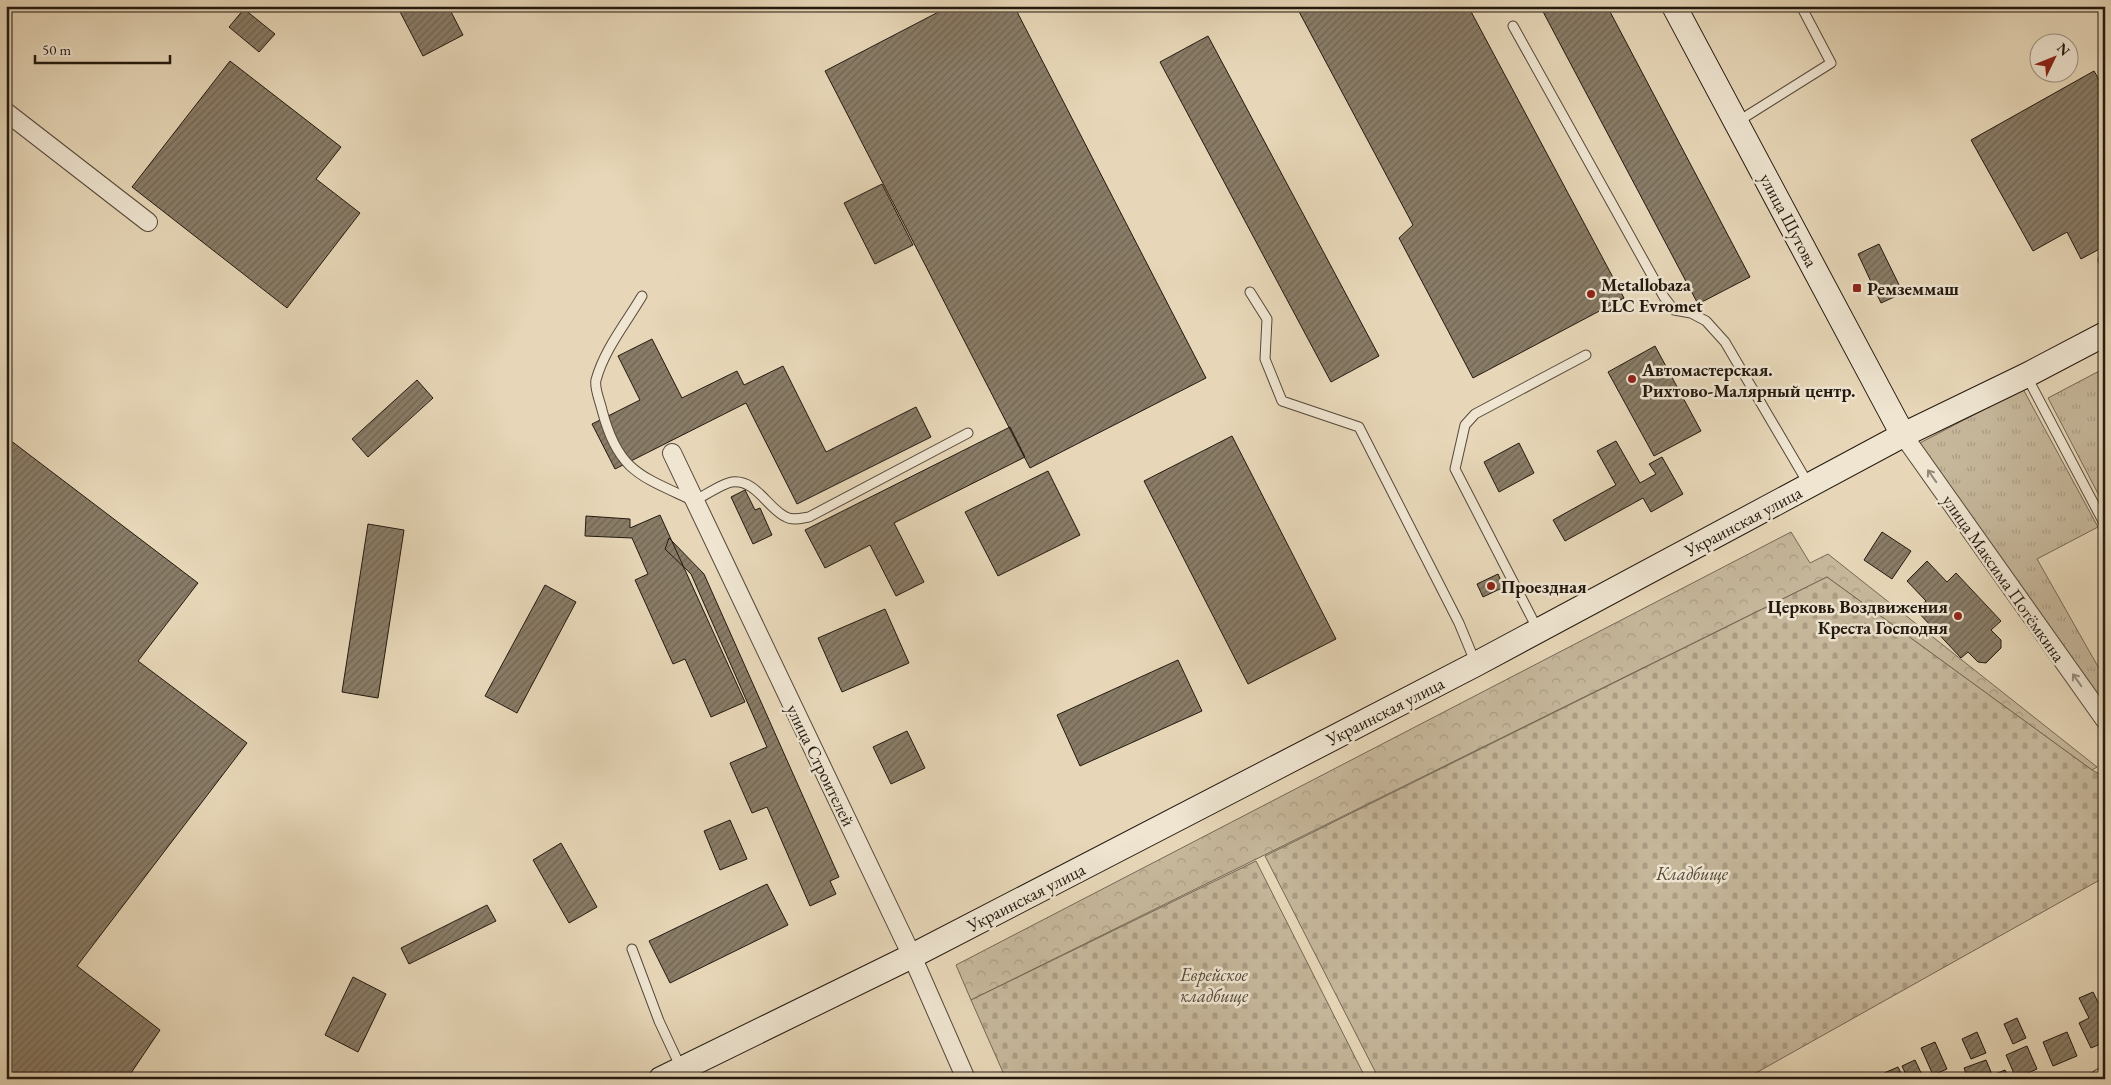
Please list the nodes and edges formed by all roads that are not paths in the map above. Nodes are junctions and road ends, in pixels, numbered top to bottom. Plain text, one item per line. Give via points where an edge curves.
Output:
1 (1674, 6) edge
2 (1801, 6) edge
3 (1513, 26) dead end
4 (6, 112) edge
5 (1737, 122) junction
6 (148, 222) dead end
7 (1250, 292) dead end
8 (642, 296) dead end
9 (2105, 334) edge
10 (1586, 355) dead end
11 (2026, 375) junction
12 (968, 433) dead end
13 (1903, 435) junction
14 (672, 453) dead end
15 (1809, 485) junction
16 (694, 501) junction
17 (2105, 525) edge
18 (1539, 630) junction
19 (1476, 664) junction
20 (2105, 720) edge
21 (632, 949) dead end
22 (912, 956) junction
23 (671, 1074) edge
24 (2105, 1076) edge
25 (966, 1079) edge
26 (2098, 1079) edge

1 - 5 street, улица Шутова
2 - 5 lane via 1831,64
3 - 15 lane via 1664,298 1674,310 1691,313 1706,322 1725,342
4 - 6 street
5 - 13 street, улица Шутова
7 - 19 lane via 1267,319 1265,358 1282,401 1359,427
8 - 16 lane via 604,358 596,382 607,428 624,461 637,474
9 - 11 street, Украинская улица
10 - 18 lane via 1475,414 1465,425 1455,469
11 - 13 street, Украинская улица
11 - 17 lane
12 - 16 lane via 810,517 786,518 756,490 732,481
13 - 15 street, Украинская улица
20 -> 13 street, улица Максима Потёмкина
14 - 16 street, улица Строителей
15 - 18 street, Украинская улица
16 - 22 street, улица Строителей
18 - 19 street, Украинская улица
19 - 22 street, Украинская улица
21 - 23 lane via 659,1021
22 - 23 street, Украинская улица
22 - 25 street, улица Строителей
24 - 26 street

